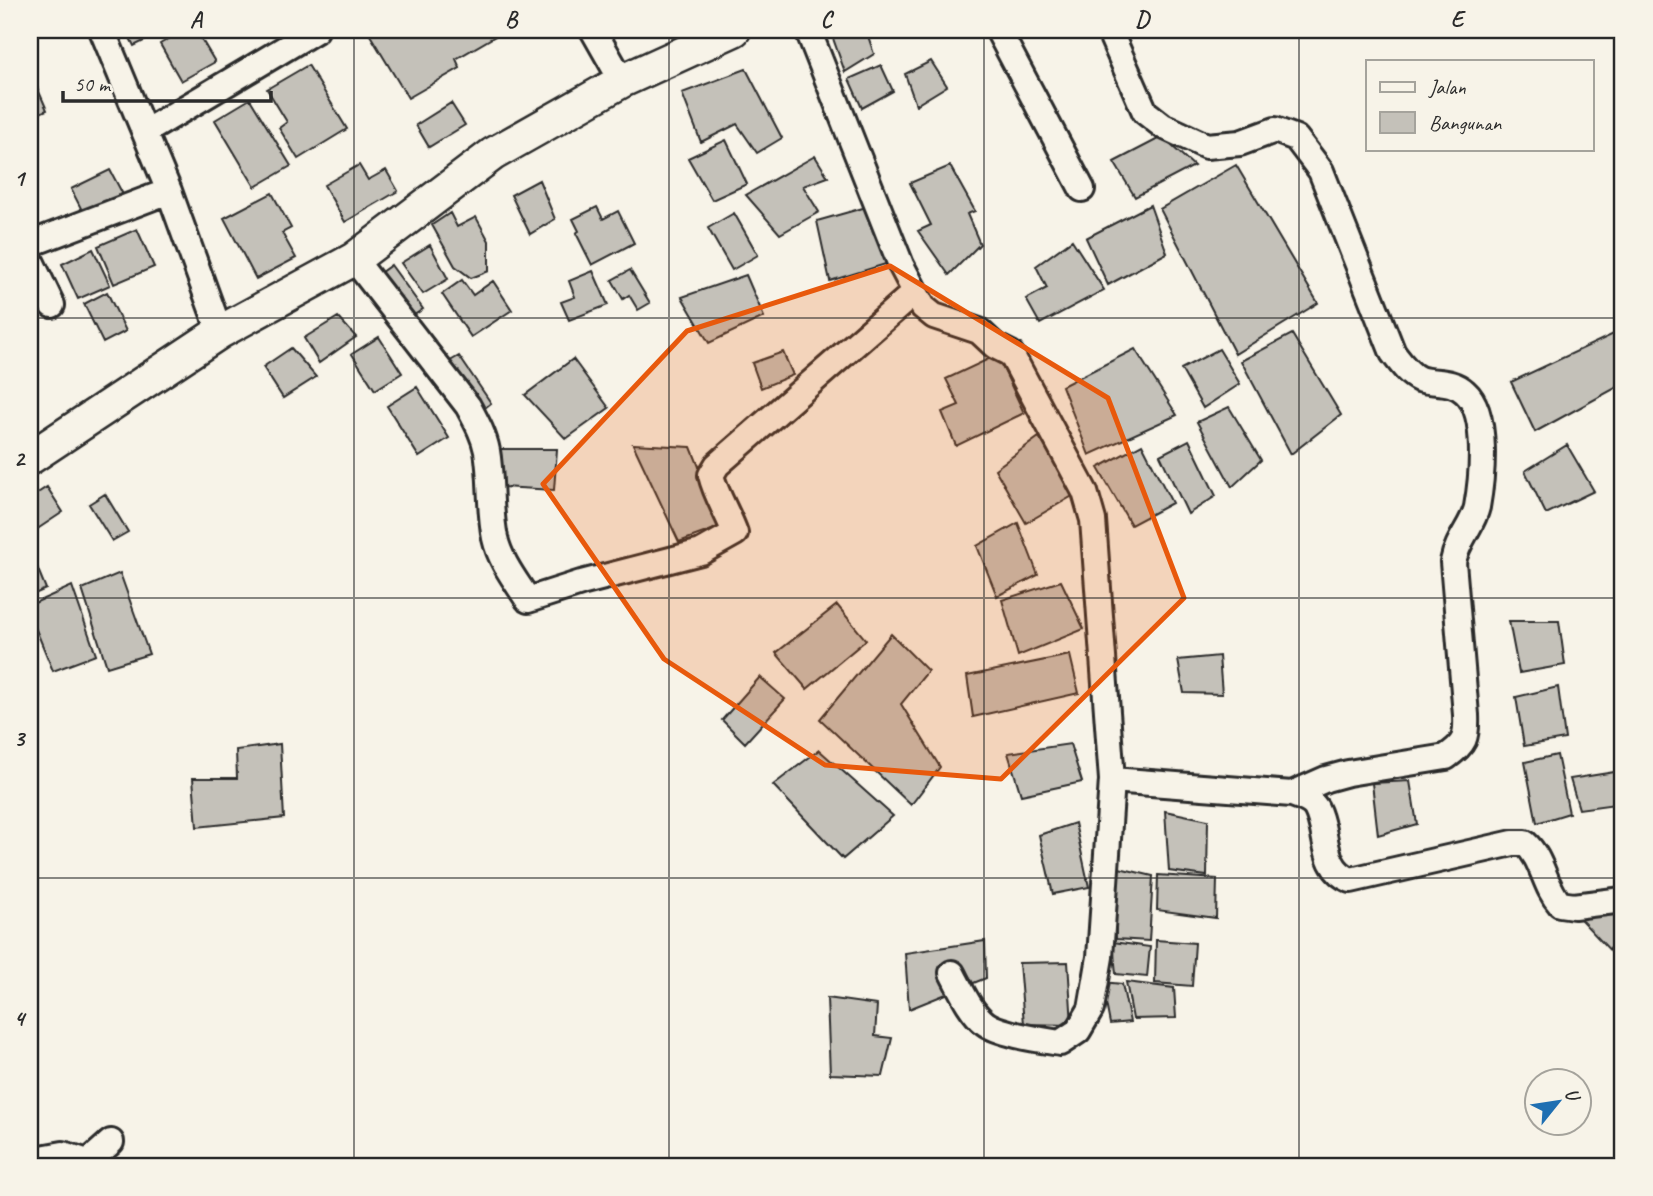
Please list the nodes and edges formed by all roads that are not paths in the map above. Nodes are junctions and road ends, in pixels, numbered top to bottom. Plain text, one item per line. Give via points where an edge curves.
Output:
1 (102, 30) edge
2 (316, 30) edge
3 (593, 30) edge
4 (734, 30) edge
5 (808, 30) edge
6 (998, 30) edge
7 (1109, 30) edge
8 (622, 81) junction
9 (145, 132) junction
10 (1082, 189) dead end
11 (169, 191) junction
12 (30, 244) edge
13 (354, 258) junction
14 (30, 259) edge
15 (915, 292) junction
16 (52, 305) dead end
17 (220, 332) junction
18 (30, 458) edge
19 (1112, 780) junction
20 (1292, 794) junction
21 (1623, 900) edge
22 (952, 973) dead end
23 (111, 1142) dead end
24 (30, 1160) edge
25 (86, 1164) edge

1 - 9 street
2 - 9 street
3 - 8 street
4 - 8 street
5 - 15 street
6 - 10 street
7 - 20 street via 1145,112 1163,126 1206,146 1240,143 1275,130 1296,138 1321,171 1393,353 1420,379 1442,381 1465,391 1483,433 1476,510 1453,562 1466,715 1461,747 1446,757 1326,779
8 - 13 street via 494,153
9 - 11 street
11 - 12 street
11 - 17 street
13 - 15 street via 474,417 487,452 489,507 496,541 528,600 701,552 735,533 710,475 717,465
13 - 17 street
14 - 16 street
15 - 19 street via 934,316 979,331 1011,354 1085,492 1093,520
17 - 18 street
19 - 20 street
19 - 22 street via 1100,957 1091,1009 1078,1031 1060,1043 986,1024 967,1002
20 - 21 street via 1315,806 1331,862 1351,880 1525,843 1534,850 1560,904
23 - 25 street
24 - 25 street via 63,1154

